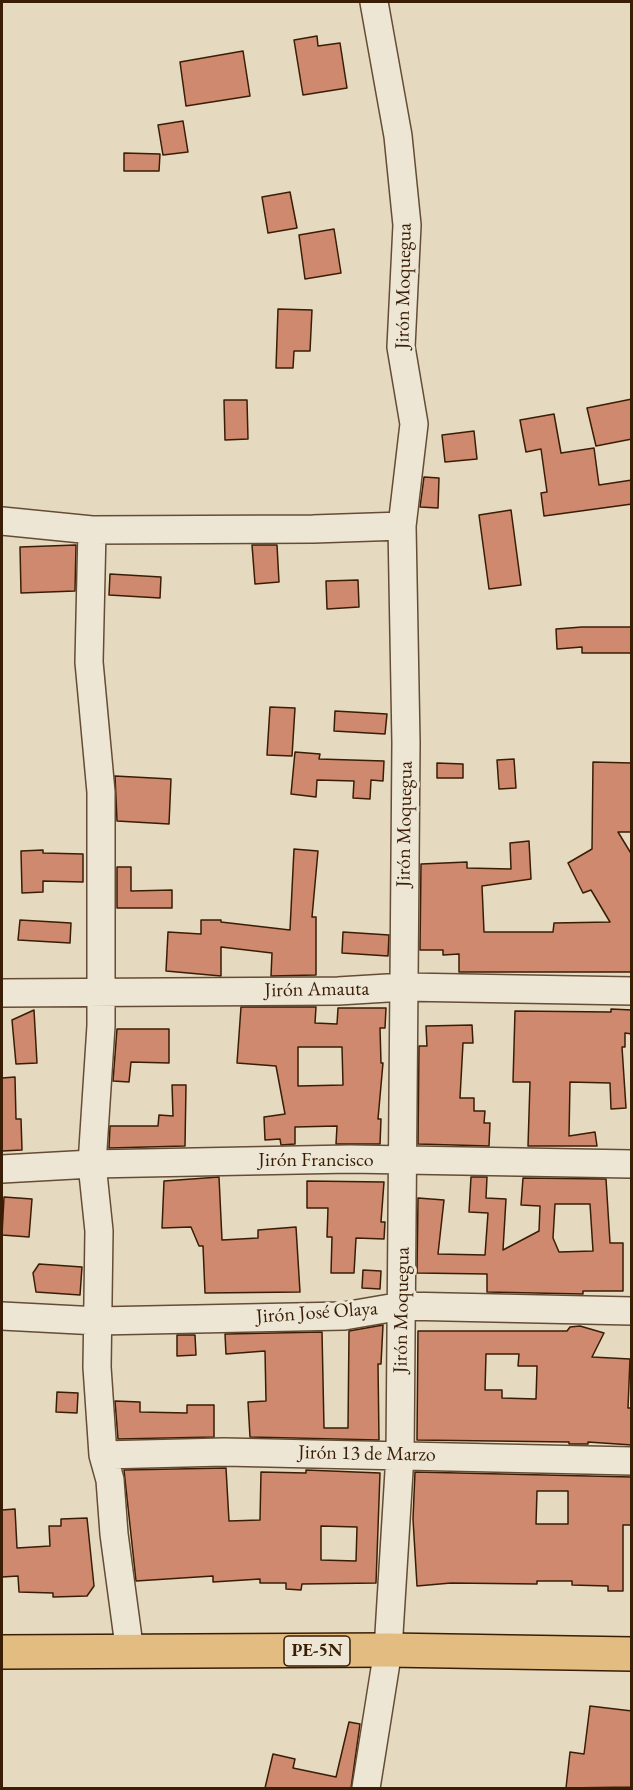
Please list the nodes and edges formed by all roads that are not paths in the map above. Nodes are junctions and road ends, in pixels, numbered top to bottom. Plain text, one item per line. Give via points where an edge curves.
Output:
1 (374, 2) edge
2 (2, 521) edge
3 (402, 526) junction
4 (92, 530) junction
5 (404, 987) junction
6 (632, 991) edge
7 (101, 992) junction
8 (2, 993) edge
9 (404, 1162) junction
10 (92, 1164) junction
11 (632, 1164) edge
12 (2, 1169) edge
13 (402, 1306) junction
14 (632, 1311) edge
15 (2, 1316) edge
16 (98, 1321) junction
17 (103, 1455) junction
18 (400, 1455) junction
19 (632, 1461) edge
20 (388, 1650) junction
21 (2, 1652) edge
22 (130, 1653) junction
23 (632, 1654) edge
24 (366, 1788) edge

1 - 3 street, Jirón Moquegua via 398,135 407,225 401,347 414,424
2 - 4 street
3 - 4 street
3 - 5 street, Jirón Moquegua via 406,742
4 - 7 street via 89,662 101,792
5 - 6 street, Jirón Amauta
5 - 7 street, Jirón Amauta
5 - 9 street, Jirón Moquegua
7 - 8 street, Jirón Amauta
7 - 10 street
9 - 10 street, Jirón Francisco via 350,1159
9 - 11 street, Jirón Francisco
9 - 13 street, Jirón Moquegua
10 - 12 street, Jirón Francisco
10 - 16 street via 99,1231
13 - 14 street, Jirón José Olaya
13 - 16 street, Jirón José Olaya via 344,1316
13 - 18 street, Jirón Moquegua
15 - 16 street, Jirón José Olaya
16 - 17 street
17 - 18 street, Jirón 13 de Marzo via 224,1452
17 - 22 street via 110,1480
18 - 19 street, Jirón 13 de Marzo
18 - 20 street, Jirón Moquegua
20 - 22 highway, PE-5N
20 - 23 highway, PE-5N
20 - 24 street, Jirón Moquegua
21 - 22 highway, PE-5N

